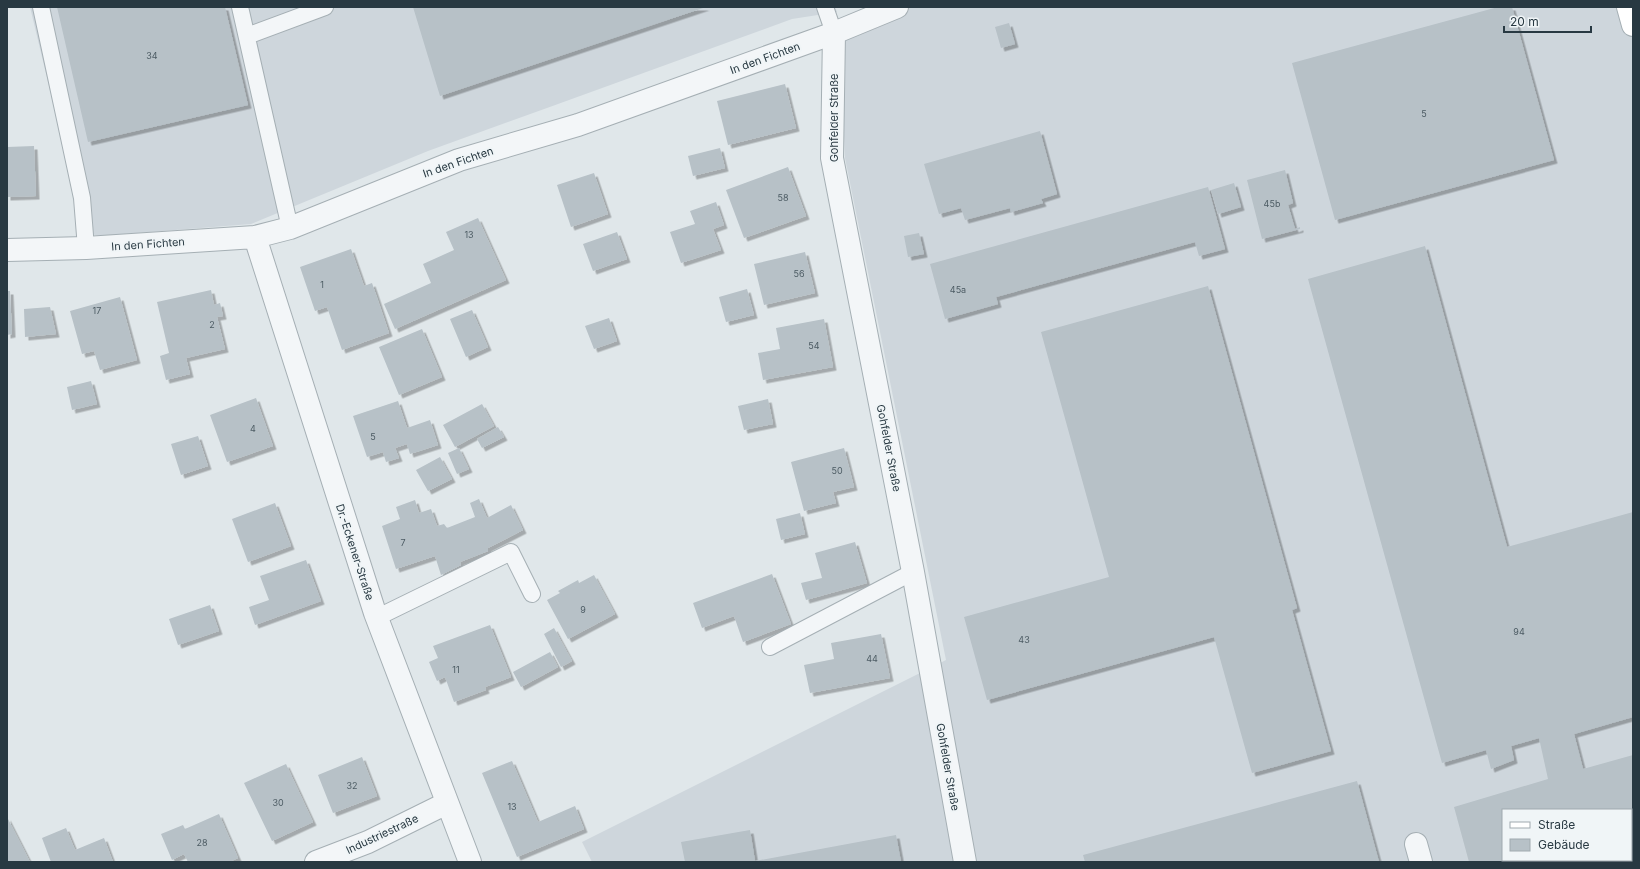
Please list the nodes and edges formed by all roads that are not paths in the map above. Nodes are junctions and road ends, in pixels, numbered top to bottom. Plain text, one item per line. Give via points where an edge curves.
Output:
1 (41, 7) edge
2 (240, 7) edge
3 (325, 7) edge
4 (825, 7) edge
5 (897, 7) edge
6 (1628, 7) edge
7 (1633, 25) edge
8 (834, 33) junction
9 (247, 36) junction
10 (290, 228) junction
11 (255, 237) junction
12 (86, 248) junction
13 (7, 250) edge
14 (913, 572) junction
15 (532, 594) dead end
16 (376, 618) junction
17 (770, 647) dead end
18 (447, 803) junction
19 (316, 862) edge
20 (470, 862) edge
21 (965, 862) edge

1 - 12 lane via 82,198
2 - 9 lane
3 - 9 lane
4 - 8 lane
5 - 8 street, In den Fichten
6 - 7 main road
8 - 10 street, In den Fichten via 578,125 459,160
8 - 14 street, Gohfelder Straße via 832,158
9 - 10 lane
10 - 11 street, In den Fichten
11 - 12 street, In den Fichten
11 - 16 street, Dr.-Eckener-Straße
12 - 13 street, In den Fichten
14 - 17 lane
14 - 21 street, Gohfelder Straße
15 - 16 lane via 511,552
16 - 18 street, Dr.-Eckener-Straße
18 - 19 street, Industriestraße via 368,842
18 - 20 street, Dr.-Eckener-Straße

